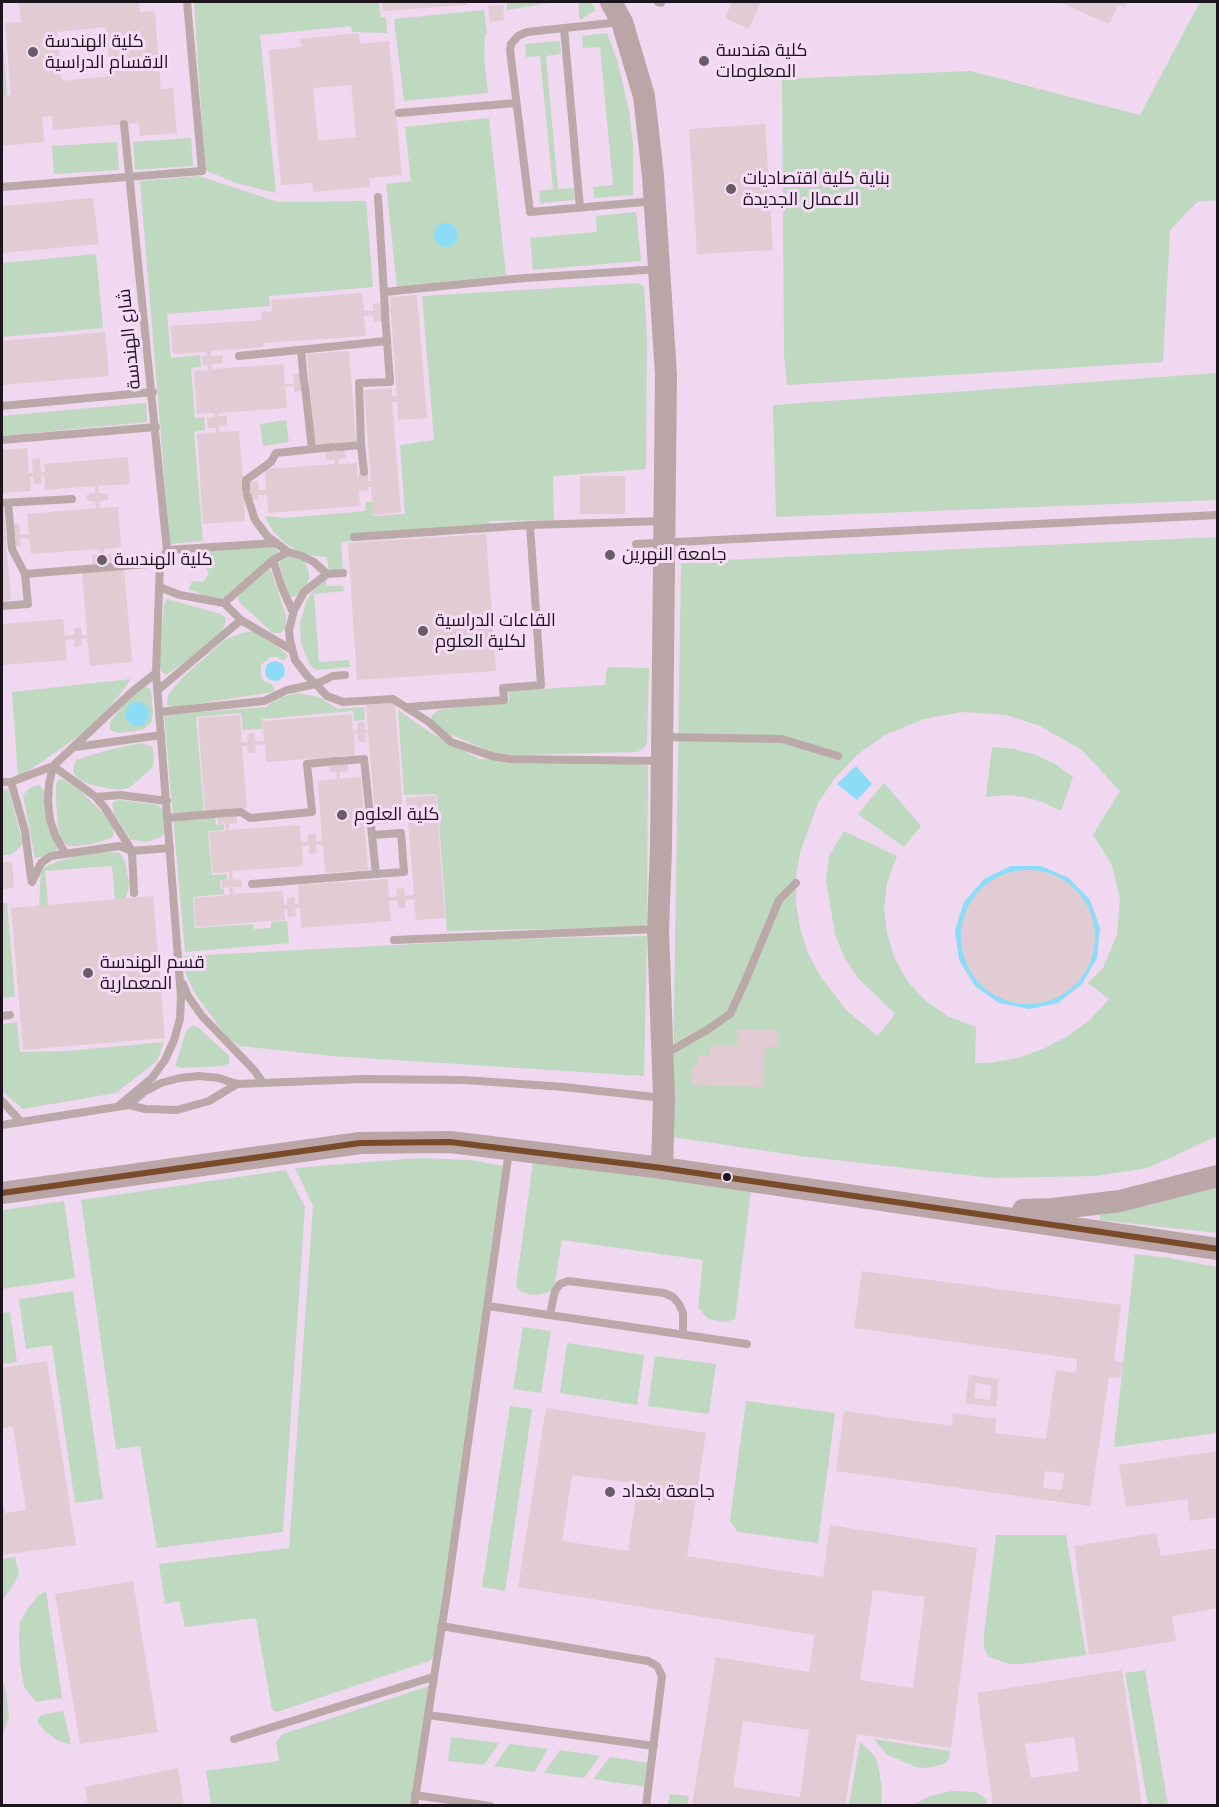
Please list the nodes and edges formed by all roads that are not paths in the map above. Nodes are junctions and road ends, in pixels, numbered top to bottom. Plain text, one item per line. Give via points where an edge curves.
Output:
1 (187, 2) edge
2 (611, 2) edge
3 (622, 22) junction
4 (564, 28) junction
5 (516, 103) junction
6 (399, 113) dead end
7 (124, 124) dead end
8 (130, 177) junction
9 (2, 187) edge
10 (378, 197) dead end
11 (655, 201) junction
12 (580, 208) junction
13 (660, 269) junction
14 (384, 292) junction
15 (387, 341) junction
16 (301, 350) junction
17 (239, 356) dead end
18 (153, 392) junction
19 (2, 406) edge
20 (156, 427) junction
21 (2, 440) edge
22 (361, 445) junction
23 (312, 449) junction
24 (364, 472) dead end
25 (72, 499) dead end
26 (5, 503) edge
27 (1218, 515) edge
28 (664, 520) junction
29 (530, 525) junction
30 (354, 537) dead end
31 (274, 543) junction
32 (665, 543) junction
33 (636, 544) dead end
34 (167, 550) junction
35 (288, 552) junction
36 (273, 560) junction
37 (160, 563) junction
38 (343, 573) dead end
39 (26, 574) junction
40 (327, 574) junction
41 (159, 587) junction
42 (224, 603) junction
43 (2, 606) edge
44 (293, 612) junction
45 (241, 620) junction
46 (292, 650) junction
47 (156, 673) junction
48 (345, 675) dead end
49 (316, 684) junction
50 (158, 690) junction
51 (408, 707) junction
52 (160, 712) junction
53 (161, 735) junction
54 (661, 737) junction
55 (74, 748) junction
56 (838, 756) dead end
57 (660, 761) junction
58 (53, 766) junction
59 (2, 782) edge
60 (11, 782) junction
61 (96, 797) junction
62 (167, 801) junction
63 (167, 818) junction
64 (372, 835) junction
65 (170, 848) junction
66 (132, 851) junction
67 (65, 853) junction
68 (376, 874) junction
69 (796, 883) dead end
70 (252, 885) dead end
71 (134, 893) dead end
72 (658, 929) junction
73 (394, 940) dead end
74 (179, 975) junction
75 (662, 1056) junction
76 (263, 1083) junction
77 (237, 1084) junction
78 (664, 1098) junction
79 (2, 1101) edge
80 (129, 1105) junction
81 (117, 1107) junction
82 (21, 1122) junction
83 (2, 1125) edge
84 (510, 1148) junction
85 (662, 1168) junction
86 (1218, 1176) edge
87 (2, 1193) edge
88 (959, 1211) junction
89 (1218, 1249) edge
90 (489, 1306) junction
91 (550, 1314) junction
92 (682, 1335) junction
93 (747, 1344) dead end
94 (441, 1626) junction
95 (433, 1677) junction
96 (428, 1715) junction
97 (234, 1739) dead end
98 (654, 1746) junction
99 (415, 1795) junction
100 (414, 1806) edge
101 (490, 1806) edge
102 (646, 1806) edge

1 - 8 lane via 202,171
2 - 3 street
3 - 4 lane
3 - 11 street via 644,96
4 - 5 lane via 527,32 514,39 510,50
4 - 12 lane
5 - 6 lane
5 - 12 lane via 530,212
7 - 8 lane, شارع الهندسة
8 - 9 lane
8 - 18 lane, شارع الهندسة
10 - 14 lane
11 - 12 lane
11 - 13 street
13 - 14 lane
13 - 28 street via 666,375
14 - 15 lane
15 - 16 lane
15 - 22 lane via 390,382 359,383
16 - 17 lane
16 - 23 lane
18 - 19 lane
18 - 20 lane, شارع الهندسة
20 - 21 lane
20 - 34 lane, شارع الهندسة
22 - 23 lane
22 - 24 lane
23 - 31 lane via 276,453 271,462 246,480 255,520
25 - 26 lane
26 - 39 lane via 12,549
27 - 32 lane
28 - 29 lane
28 - 32 street
29 - 30 lane
29 - 51 lane via 541,685 503,688 504,700
31 - 34 lane
31 - 35 lane
32 - 33 lane
32 - 54 street
34 - 37 lane
35 - 36 lane
35 - 40 lane via 314,562
36 - 42 lane
36 - 44 lane
37 - 39 lane
37 - 41 lane
38 - 40 lane
39 - 43 lane via 28,604
40 - 44 lane via 304,592
41 - 42 lane
41 - 47 lane
42 - 45 lane
44 - 46 lane
45 - 46 lane
45 - 50 lane
46 - 49 lane via 301,669
47 - 50 lane
47 - 55 lane
48 - 49 lane
49 - 51 lane via 334,700 393,699
49 - 52 lane via 287,690 264,701
50 - 52 lane
51 - 57 lane via 451,742 492,756
52 - 53 lane
53 - 55 lane
53 - 62 lane
54 - 56 lane via 782,739
54 - 57 street
55 - 58 lane
57 - 72 street
58 - 60 lane
58 - 61 lane
58 - 67 lane via 50,820
59 - 60 lane
60 - 67 lane via 25,831 32,882 41,863
61 - 62 lane via 120,795
61 - 66 lane
62 - 63 lane
63 - 64 lane via 241,812 250,818 312,812 307,764 364,759
63 - 65 lane
64 - 68 lane
64 - 68 lane via 401,833 404,872
65 - 66 lane
65 - 74 lane
66 - 67 lane via 119,846
66 - 71 lane
68 - 70 lane
69 - 75 lane via 778,900 730,1014
72 - 73 lane
72 - 75 street
74 - 76 lane via 202,1016
74 - 81 lane via 180,1019 165,1060 152,1077
75 - 78 street
76 - 77 lane
76 - 78 lane via 464,1080
77 - 80 lane via 194,1107 161,1110
77 - 80 lane via 219,1078 180,1078 161,1083
78 - 85 street
79 - 82 lane
80 - 81 lane
81 - 82 lane
82 - 83 lane
84 - 85 street
84 - 87 street via 450,1142 360,1143
84 - 90 lane
85 - 88 street
86 - 88 street via 1120,1201 1053,1209
88 - 89 street
90 - 91 lane
90 - 94 lane
91 - 92 lane
91 - 92 lane via 555,1290 568,1281 664,1293 673,1297 683,1313
92 - 93 lane
94 - 95 lane
94 - 98 lane via 648,1661 657,1666 662,1676
95 - 96 lane
95 - 97 lane
96 - 98 lane
96 - 99 lane
98 - 102 lane
99 - 100 lane
99 - 101 lane

